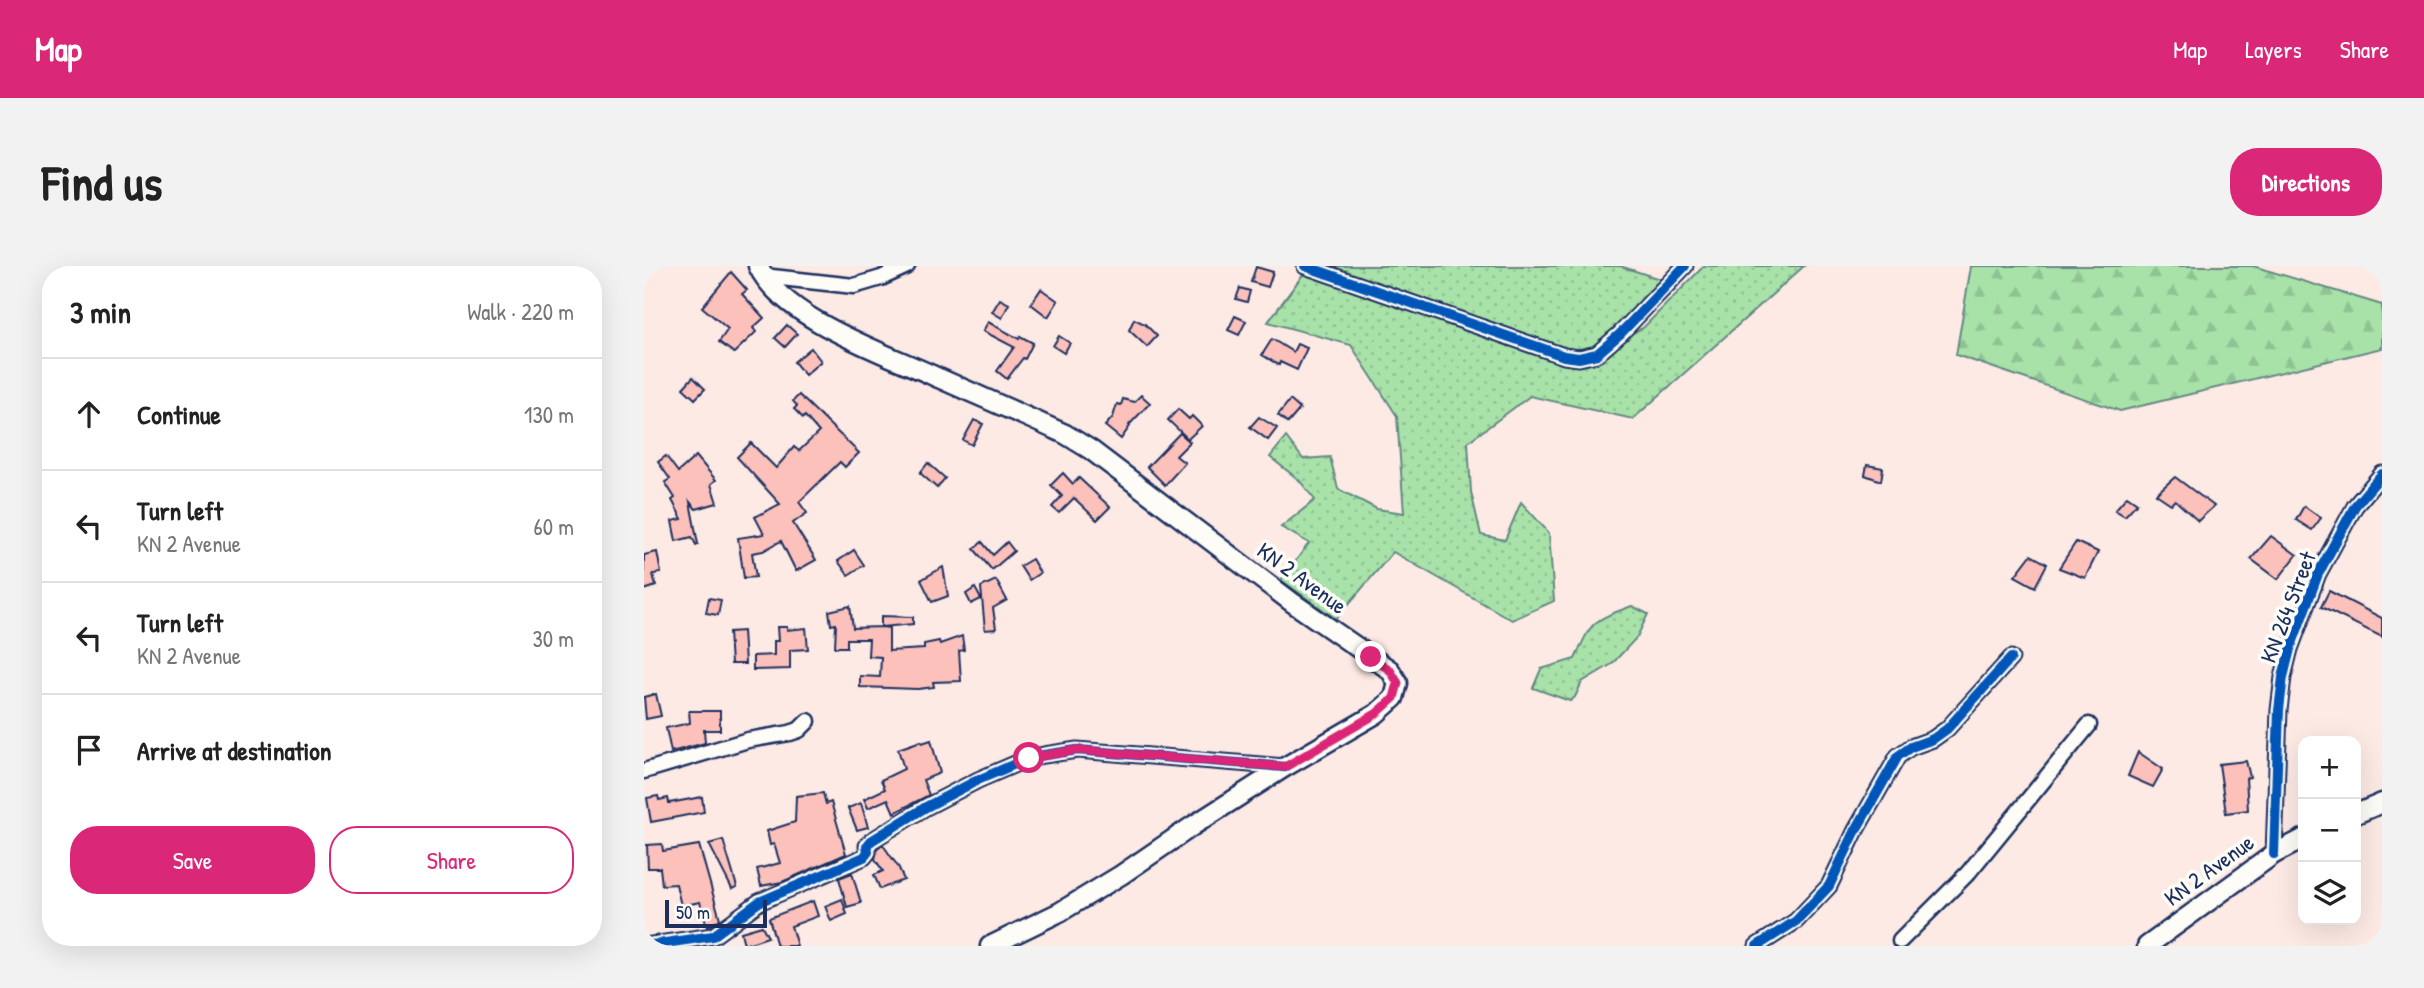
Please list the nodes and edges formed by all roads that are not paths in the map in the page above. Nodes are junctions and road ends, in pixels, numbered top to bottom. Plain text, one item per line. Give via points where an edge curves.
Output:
1 (907, 266) edge
2 (1305, 266) edge
3 (1685, 266) edge
4 (760, 271) edge
5 (2382, 474) edge
6 (2011, 658) dead end
7 (808, 721) dead end
8 (2089, 725) dead end
9 (1285, 767) junction
10 (644, 771) edge
11 (2382, 803) edge
12 (2361, 812) edge
13 (2298, 841) edge
14 (2274, 853) junction
15 (1900, 944) edge
16 (645, 946) edge
17 (990, 946) edge
18 (1757, 946) edge
19 (2147, 946) edge

1 - 4 street via 854,286
2 - 3 street via 1579,358 1597,354 1612,341
4 - 9 main road, KN 2 Avenue via 797,309 848,337 1065,434 1091,450 1293,603 1390,670 1398,683 1394,698 1376,714
5 - 14 street, KN 264 Street via 2355,506 2318,575 2290,649 2279,710
6 - 18 street via 1947,729 1898,756 1829,886 1796,921
7 - 10 street via 800,730 748,740
8 - 15 street via 1968,873
9 - 16 street via 1077,750 1029,758 926,807 871,841 864,857 759,902 713,936
9 - 17 main road, KN 2 Avenue via 1121,876
11 - 12 main road
13 - 14 main road, KN 2 Avenue
14 - 19 main road, KN 2 Avenue

